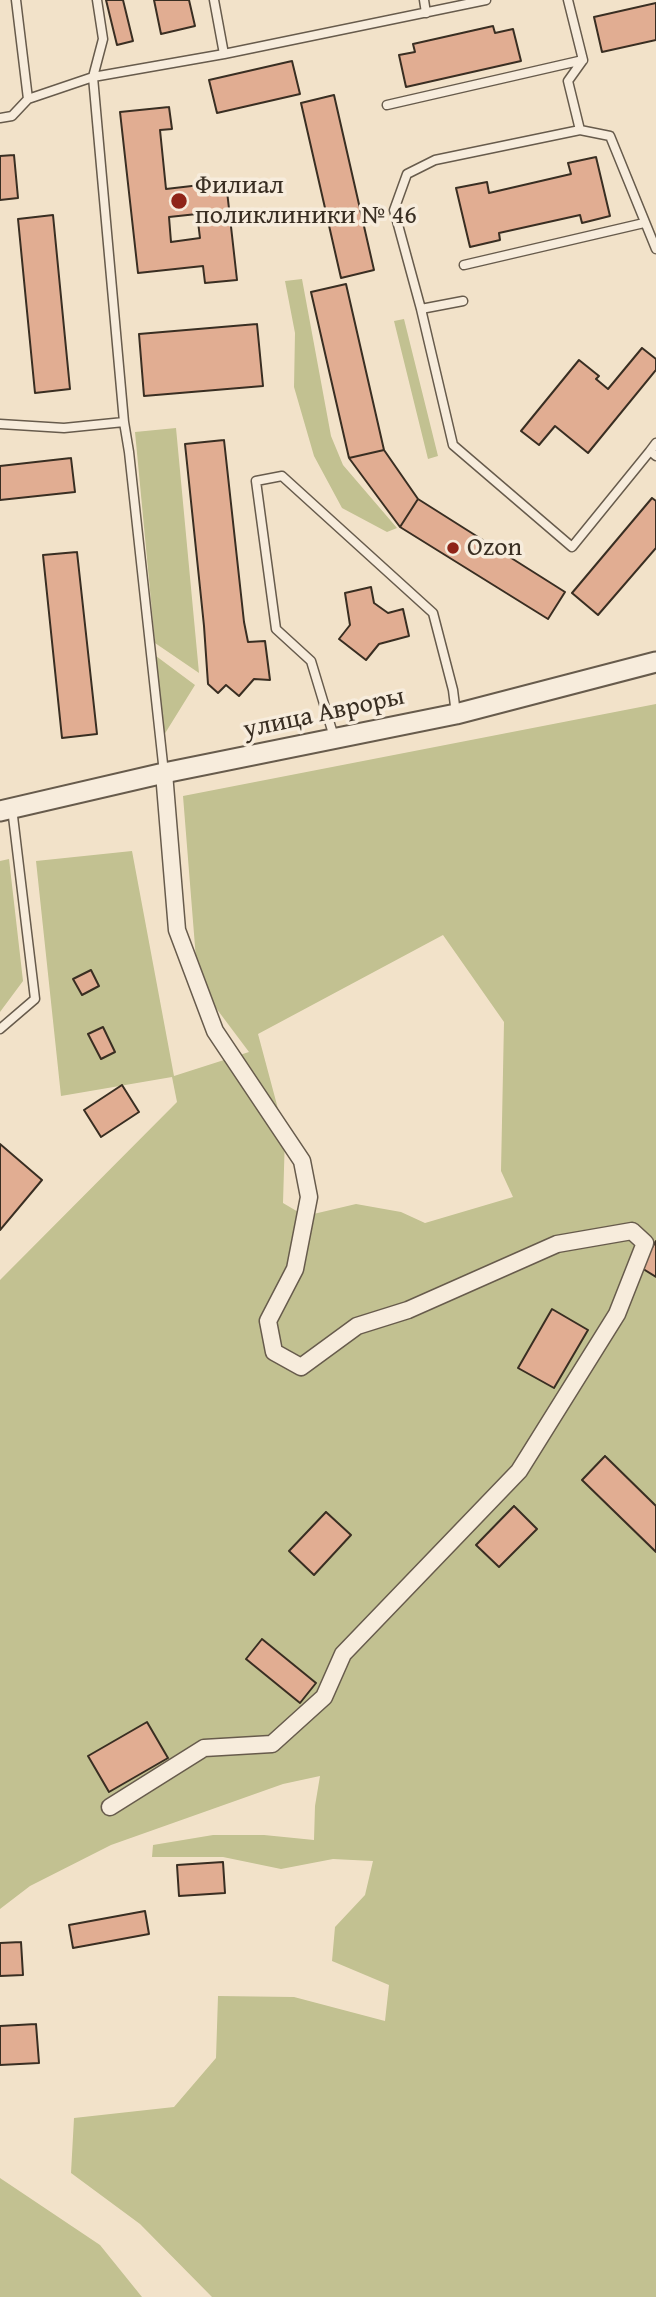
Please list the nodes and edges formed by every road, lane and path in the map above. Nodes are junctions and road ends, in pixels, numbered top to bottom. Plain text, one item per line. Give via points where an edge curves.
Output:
1 (16, 0) edge
2 (97, 0) edge
3 (214, 0) edge
4 (424, 0) edge
5 (486, 0) edge
6 (568, 0) edge
7 (426, 13) junction
8 (224, 54) junction
9 (583, 60) junction
10 (93, 77) junction
11 (28, 99) junction
12 (387, 105) dead end
13 (0, 118) edge
14 (580, 130) junction
15 (644, 223) junction
16 (656, 250) edge
17 (464, 265) dead end
18 (463, 301) dead end
19 (421, 309) junction
20 (124, 422) junction
21 (0, 424) edge
22 (654, 450) edge
23 (656, 662) edge
24 (456, 714) junction
25 (335, 740) junction
26 (164, 773) junction
27 (6, 810) edge
28 (0, 1029) edge
29 (110, 1807) dead end

1 - 11 lane
2 - 10 lane via 103,39
3 - 8 lane
4 - 7 lane
5 - 7 lane
6 - 9 lane
7 - 8 lane
8 - 10 lane
9 - 12 lane
9 - 14 lane via 568,81
10 - 11 lane
10 - 20 lane
11 - 13 lane via 12,116
14 - 15 lane via 610,136
14 - 19 lane via 435,160 407,174 394,210
15 - 16 lane
15 - 17 lane
18 - 19 lane
19 - 22 lane via 453,444 572,547
20 - 21 lane via 64,428
20 - 26 lane
23 - 24 street, улица Авроры
24 - 25 street, улица Авроры
24 - 25 lane via 433,613 282,476 256,481 276,629 311,661
25 - 26 street, улица Авроры
26 - 27 street, улица Авроры
26 - 29 street via 177,930 215,1031 302,1161 309,1197 295,1269 268,1321 274,1352 301,1367 357,1326 408,1310 557,1244 632,1231 645,1243 617,1314 519,1471 343,1654 324,1697 272,1744 204,1748
27 - 28 lane via 35,999

